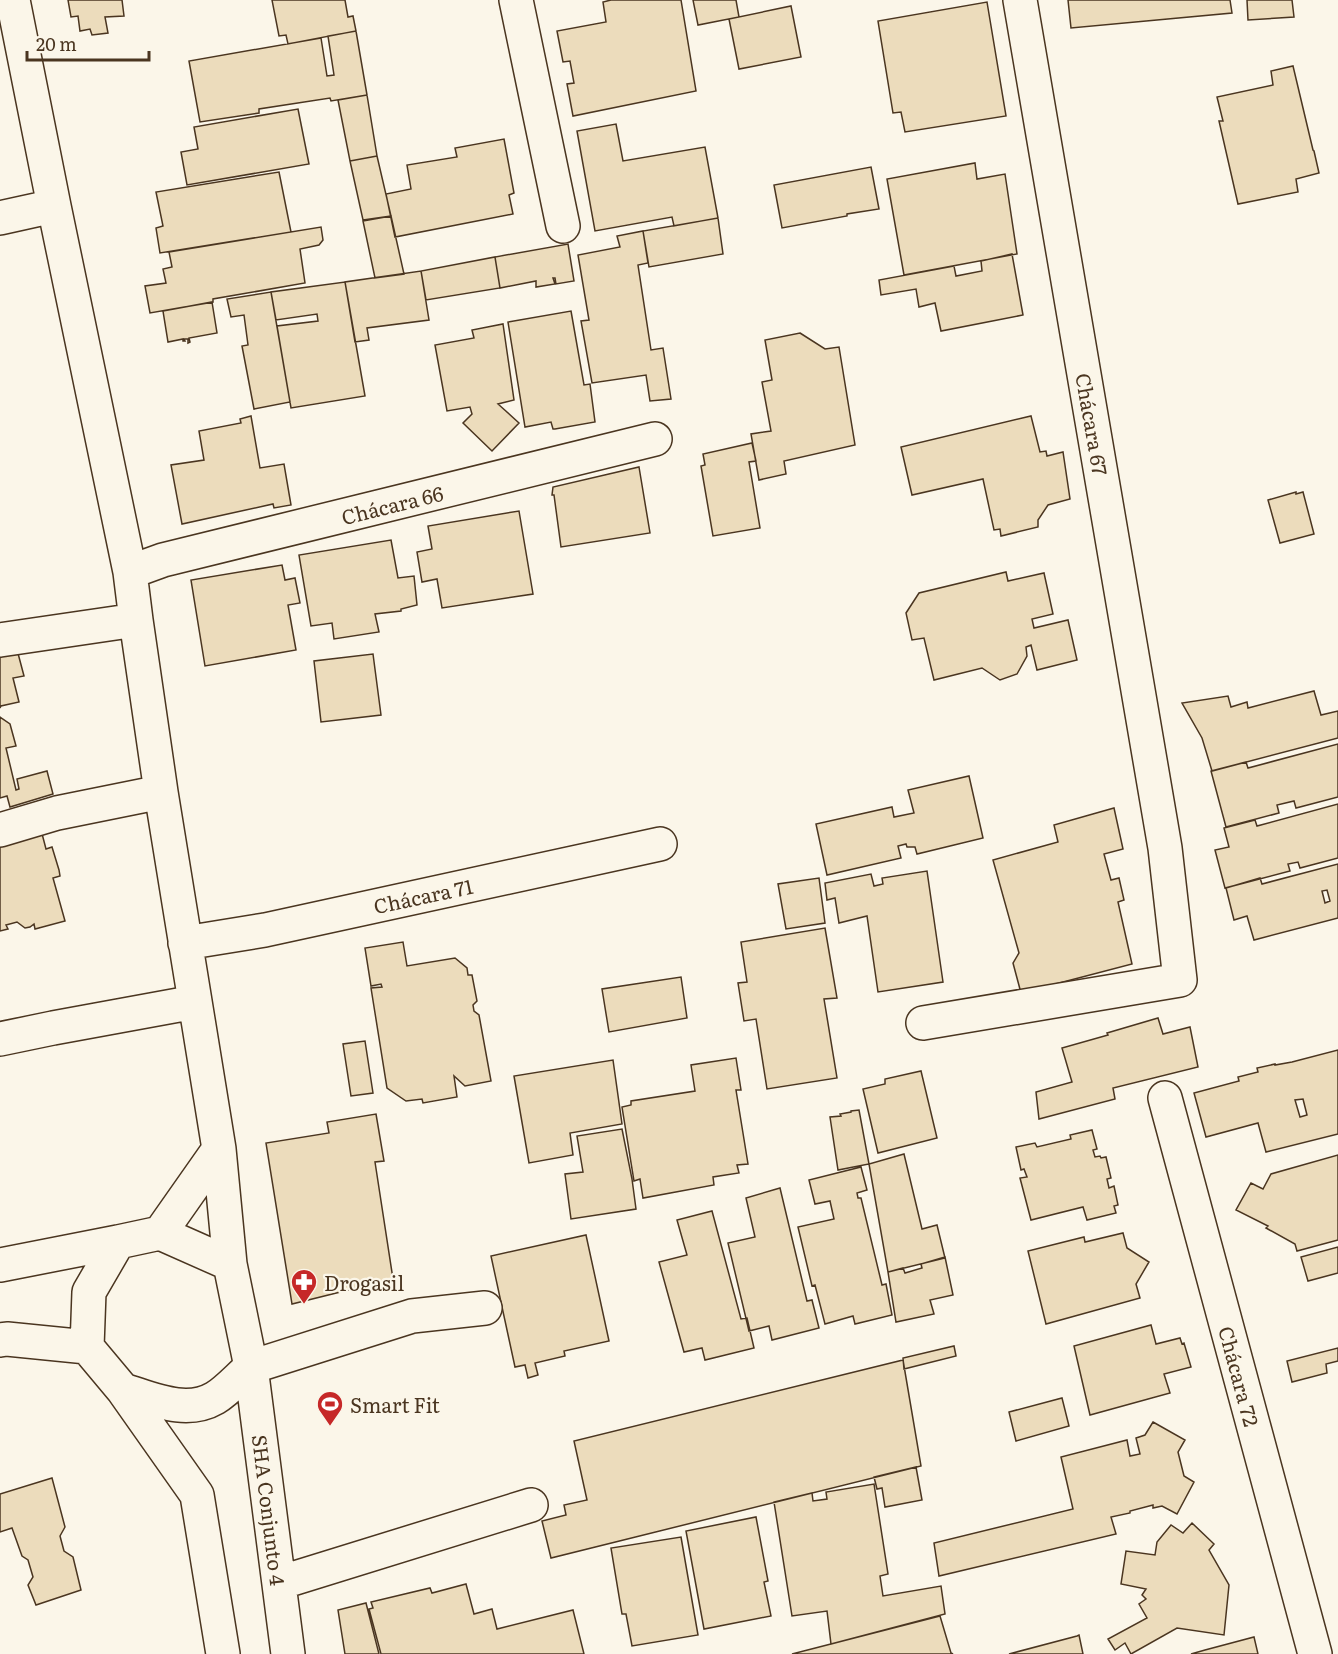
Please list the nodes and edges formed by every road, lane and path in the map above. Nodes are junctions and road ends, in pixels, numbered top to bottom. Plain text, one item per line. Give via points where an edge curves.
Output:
1 (13, 0) edge
2 (516, 0) edge
3 (1020, 0) edge
4 (54, 206) junction
5 (0, 218) edge
6 (563, 226) dead end
7 (656, 439) dead end
8 (130, 572) junction
9 (136, 620) junction
10 (0, 640) edge
11 (161, 792) junction
12 (0, 830) edge
13 (660, 844) dead end
14 (185, 943) junction
15 (195, 1002) junction
16 (923, 1023) dead end
17 (0, 1039) edge
18 (1164, 1098) dead end
19 (219, 1149) junction
20 (160, 1233) junction
21 (118, 1242) junction
22 (230, 1264) junction
23 (0, 1265) edge
24 (485, 1308) dead end
25 (0, 1340) edge
26 (87, 1347) junction
27 (251, 1366) junction
28 (123, 1390) junction
29 (531, 1504) dead end
30 (279, 1583) junction
31 (223, 1654) edge
32 (288, 1654) edge
33 (1315, 1654) edge

1 - 4 street
2 - 6 street
3 - 16 street, Chácara 67 via 1165,848 1180,980
4 - 5 street
4 - 8 street
7 - 8 street, Chácara 66 via 163,560
8 - 9 street
9 - 10 street
9 - 11 street
11 - 12 street via 57,813
11 - 14 street
13 - 14 street, Chácara 71 via 265,930
14 - 15 street
15 - 17 street
15 - 19 street
18 - 33 street, Chácara 72
19 - 20 street
19 - 22 street
20 - 21 street
20 - 22 street
21 - 23 street
21 - 26 street via 89,1292
22 - 27 street
24 - 27 street via 412,1316
25 - 26 street
26 - 28 street
27 - 28 street via 216,1398 196,1405 177,1406
27 - 30 street, SHA Conjunto 4
28 - 31 street via 197,1495
29 - 30 street
30 - 32 street, SHA Conjunto 4

